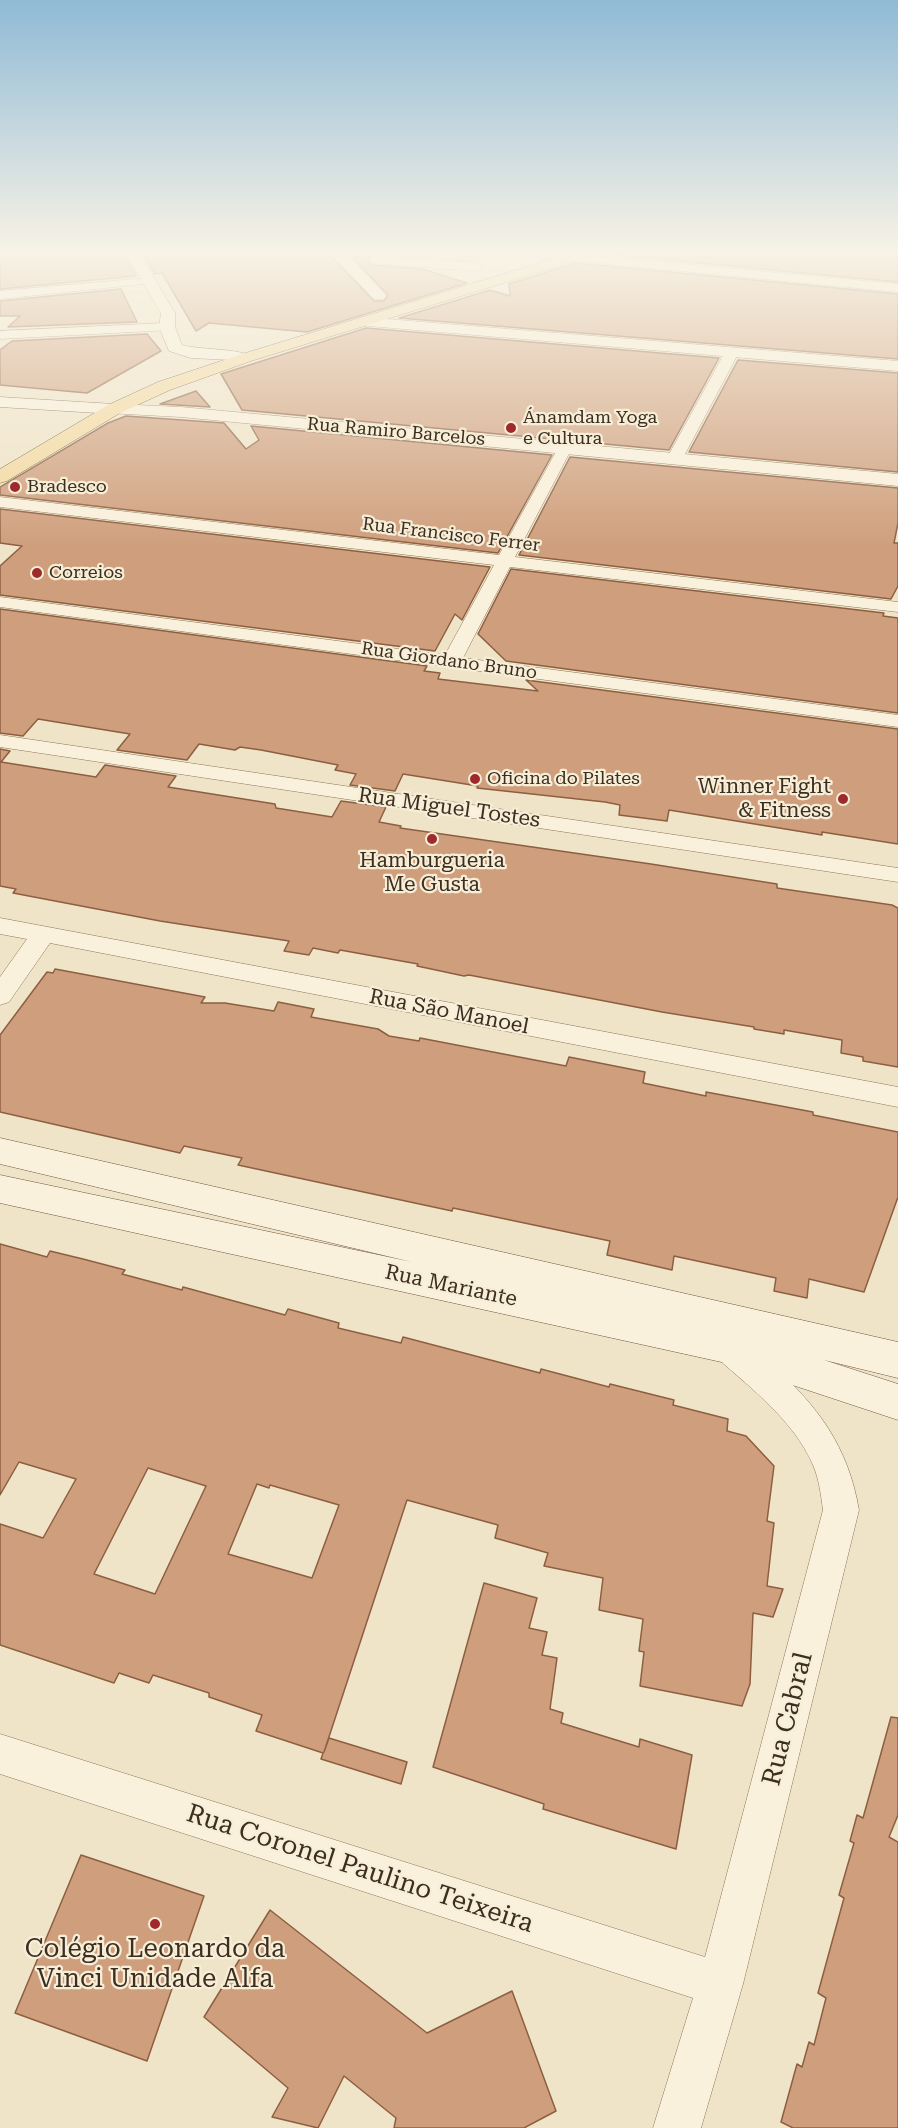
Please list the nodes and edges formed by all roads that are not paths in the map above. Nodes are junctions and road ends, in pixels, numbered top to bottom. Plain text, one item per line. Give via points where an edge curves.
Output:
1 (177, 348) edge
2 (207, 348) edge
3 (277, 348) edge
4 (686, 348) edge
5 (732, 352) junction
6 (191, 354) junction
7 (245, 358) junction
8 (171, 363) dead end
9 (898, 366) edge
10 (0, 392) edge
11 (112, 400) junction
12 (0, 402) edge
13 (82, 404) junction
14 (47, 424) dead end
15 (565, 448) junction
16 (675, 458) junction
17 (0, 477) edge
18 (898, 480) edge
19 (0, 502) edge
20 (504, 561) junction
21 (0, 602) edge
22 (898, 607) edge
23 (451, 662) junction
24 (898, 722) edge
25 (0, 741) edge
26 (898, 875) edge
27 (0, 926) edge
28 (43, 935) junction
29 (0, 996) edge
30 (898, 1097) edge
31 (0, 1151) edge
32 (0, 1189) edge
33 (726, 1346) junction
34 (898, 1360) edge
35 (898, 1402) edge
36 (0, 1754) edge
37 (720, 1984) junction
38 (677, 2128) edge

1 - 6 street
2 - 6 main road
3 - 7 main road
4 - 5 street
5 - 9 street
5 - 16 street
6 - 7 street
6 - 8 main road
7 - 11 main road
10 - 13 street, Rua Ramiro Barcelos
11 - 13 street, Rua Ramiro Barcelos
11 - 15 street, Rua Ramiro Barcelos via 181,412
11 - 17 main road
12 - 13 street, Rua Ramiro Barcelos
13 - 14 main road
15 - 16 street, Rua Ramiro Barcelos
15 - 20 street
16 - 18 street, Rua Ramiro Barcelos
19 - 20 street, Rua Francisco Ferrer
20 - 22 street, Rua Francisco Ferrer
20 - 23 street
21 - 23 street, Rua Giordano Bruno
23 - 24 street, Rua Giordano Bruno
25 - 26 street, Rua Miguel Tostes
27 - 28 street, Rua São Manoel
28 - 29 street
28 - 30 street, Rua São Manoel
31 - 34 street, Rua Mariante
32 - 33 street, Rua Mariante
33 - 35 street, Rua Mariante
33 - 37 street, Rua Cabral via 799,1412 820,1440 839,1487 841,1510
36 - 37 street, Rua Coronel Paulino Teixeira
37 - 38 street, Rua Cabral

